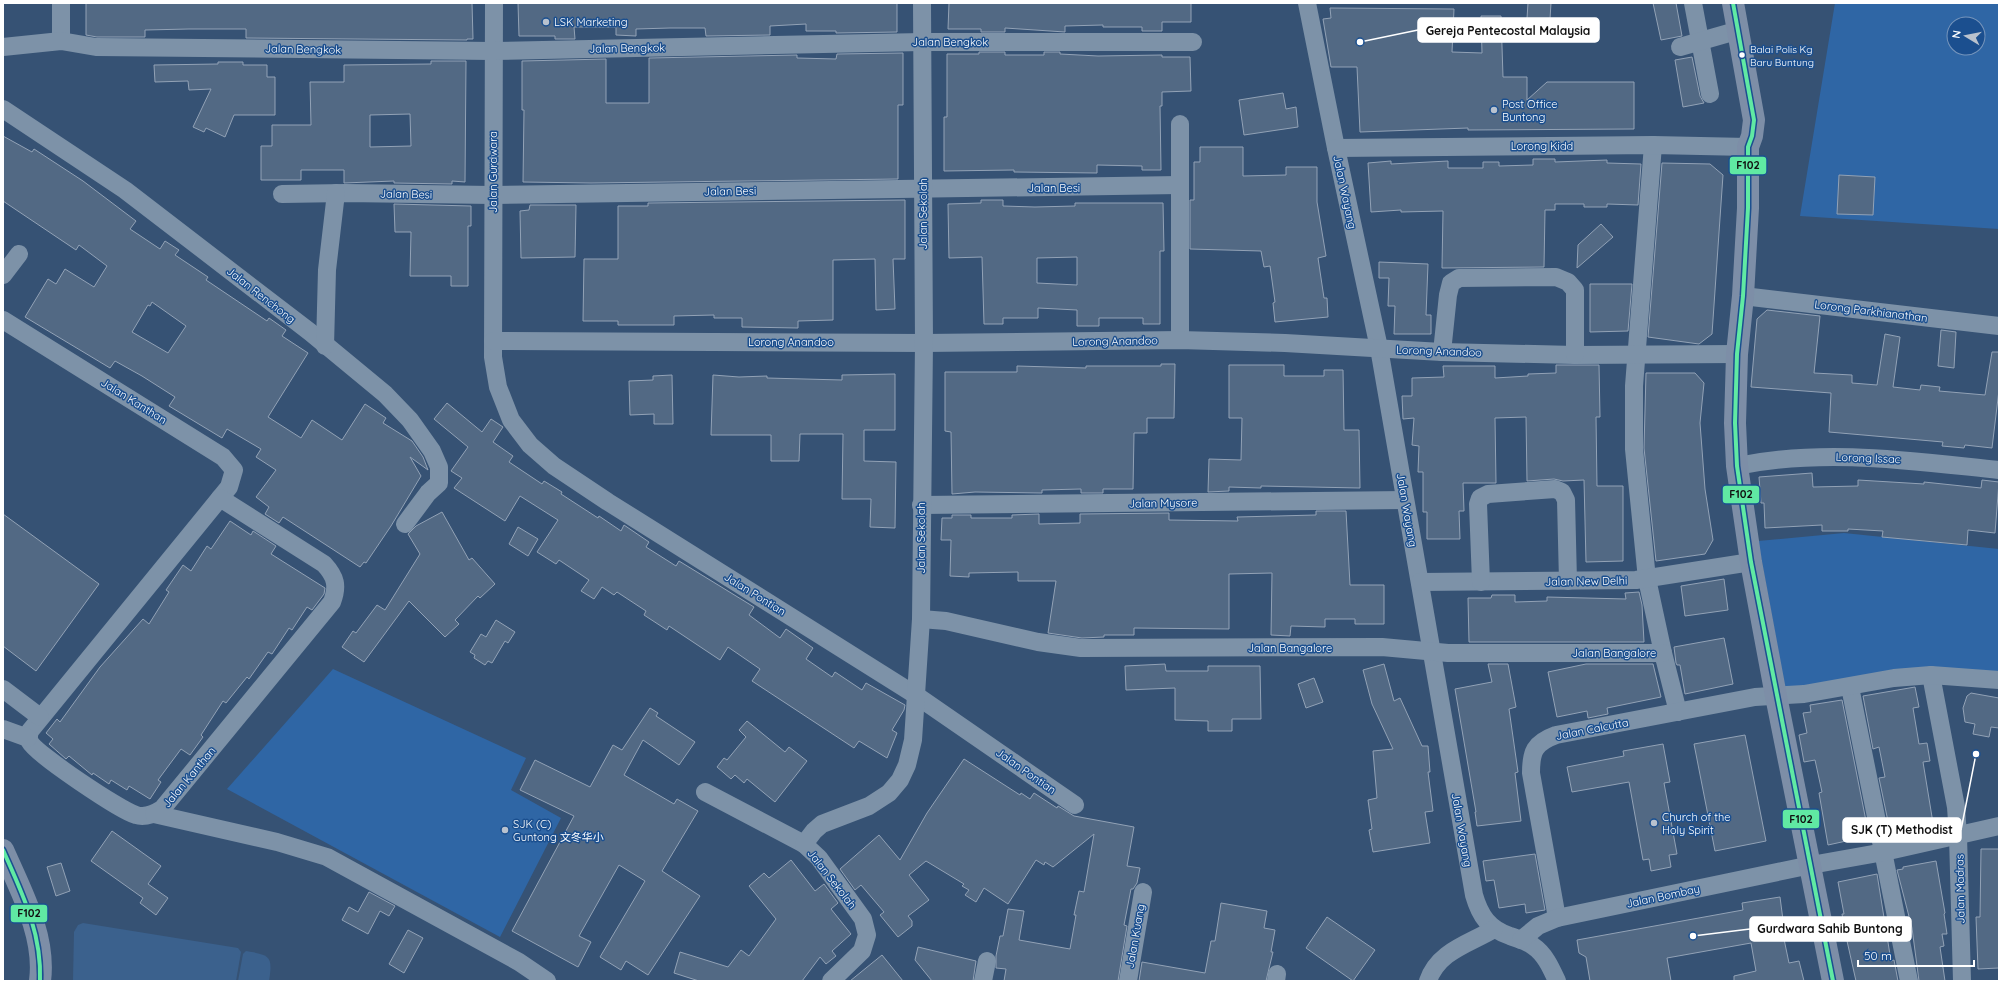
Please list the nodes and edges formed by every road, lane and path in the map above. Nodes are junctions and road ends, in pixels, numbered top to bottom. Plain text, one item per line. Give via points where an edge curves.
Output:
1 (61, 3) edge
2 (494, 3) edge
3 (922, 3) edge
4 (1307, 3) edge
5 (1693, 3) edge
6 (1723, 3) edge
7 (1733, 3) edge
8 (1732, 32) junction
9 (1700, 40) junction
10 (61, 41) junction
11 (922, 42) junction
12 (1193, 42) dead end
13 (1680, 46) dead end
14 (3, 47) edge
15 (493, 51) junction
16 (1710, 94) dead end
17 (3, 109) edge
18 (1180, 124) dead end
19 (1653, 145) junction
20 (1748, 147) junction
21 (1336, 148) junction
22 (1179, 185) junction
23 (923, 188) junction
24 (336, 193) junction
25 (282, 194) dead end
26 (492, 195) junction
27 (19, 254) dead end
28 (3, 275) edge
29 (1743, 296) junction
30 (3, 320) edge
31 (1999, 326) edge
32 (1180, 340) junction
33 (493, 341) junction
34 (924, 343) junction
35 (325, 346) junction
36 (1379, 348) junction
37 (1442, 352) junction
38 (1737, 354) junction
39 (1575, 355) junction
40 (1636, 355) junction
41 (1737, 466) junction
42 (1999, 470) edge
43 (220, 498) junction
44 (1405, 500) junction
45 (921, 505) junction
46 (405, 524) dead end
47 (1751, 562) junction
48 (1647, 579) junction
49 (1420, 582) junction
50 (1481, 582) junction
51 (1568, 582) junction
52 (921, 619) junction
53 (1432, 652) junction
54 (1662, 653) junction
55 (1931, 675) junction
56 (1999, 680) edge
57 (1850, 687) junction
58 (3, 689) edge
59 (917, 696) junction
60 (1776, 696) junction
61 (1678, 712) junction
62 (40, 717) junction
63 (3, 728) edge
64 (28, 738) junction
65 (705, 792) dead end
66 (1075, 805) dead end
67 (154, 814) junction
68 (1999, 826) edge
69 (1958, 836) junction
70 (804, 844) junction
71 (3, 850) edge
72 (1884, 852) junction
73 (1811, 865) junction
74 (1143, 892) dead end
75 (1557, 918) junction
76 (1494, 929) junction
77 (1521, 940) junction
78 (987, 961) dead end
79 (40, 981) edge
80 (547, 981) edge
81 (832, 981) edge
82 (983, 981) edge
83 (1128, 981) edge
84 (1428, 981) edge
85 (1557, 981) edge
86 (1833, 981) edge
87 (1909, 981) edge
88 (1962, 981) edge

1 - 10 street
2 - 15 street, Jalan Gurdwara
3 - 11 street, Jalan Sekolah
4 - 21 street, Jalan Wayang
5 - 9 street
6 - 8 main road
7 - 8 main road
8 - 9 street
8 - 20 main road via 1740,92 1741,136
9 - 13 street
9 - 16 street
10 - 14 street, Jalan Bengkok
10 - 15 street, Jalan Bengkok via 96,47
11 - 12 street, Jalan Bengkok
11 - 15 street, Jalan Bengkok
11 - 23 street, Jalan Sekolah
15 - 26 street, Jalan Gurdwara
17 - 35 street, Jalan Renchong via 125,190
18 - 22 street
19 - 20 street, Lorong Kidd
19 - 21 street, Lorong Kidd
19 - 40 street
20 - 29 main road via 1748,208
21 - 36 street, Jalan Wayang
22 - 23 street, Jalan Besi
22 - 32 street
23 - 26 street, Jalan Besi
23 - 34 street, Jalan Sekolah
24 - 25 street, Jalan Besi
24 - 26 street, Jalan Besi
24 - 35 street via 327,270
26 - 33 street, Jalan Gurdwara
27 - 28 street
29 - 31 street, Lorong Parkhianathan
29 - 38 main road
30 - 43 street, Jalan Kanthan via 224,457 234,470 229,487
32 - 34 street, Lorong Anandoo
32 - 36 street, Lorong Anandoo
33 - 34 street, Lorong Anandoo
33 - 59 street, Jalan Pontian via 498,387 512,420 530,445 554,466
34 - 45 street, Jalan Sekolah
35 - 46 street, Jalan Renchong via 385,394 410,420 440,467 439,482
36 - 37 street, Lorong Anandoo
36 - 44 street, Jalan Wayang
37 - 39 street, Lorong Anandoo
37 - 39 street via 1451,283 1459,278 1556,277 1568,282 1575,290
38 - 40 street, Lorong Anandoo
38 - 41 main road
39 - 40 street, Lorong Anandoo
40 - 48 street via 1634,449
41 - 42 street, Lorong Issac via 1762,461 1852,456
41 - 47 main road
43 - 62 street, Jalan Kanthan
43 - 67 street, Jalan Kanthan via 324,564 336,581 336,592 332,602 162,810
44 - 45 street, Jalan Mysore
44 - 49 street, Jalan Wayang
45 - 52 street, Jalan Sekolah
47 - 48 street, Jalan New Delhi
47 - 60 main road
48 - 51 street, Jalan New Delhi
48 - 54 street
49 - 50 street, Jalan New Delhi
49 - 53 street, Jalan Wayang
50 - 51 street, Jalan New Delhi
50 - 51 street via 1478,504 1480,498 1488,494 1555,489 1562,492 1566,500
52 - 53 street, Jalan Bangalore via 946,621 1038,642 1081,648 1382,647
52 - 59 street, Jalan Sekolah
53 - 54 street, Jalan Bangalore
53 - 76 street, Jalan Wayang via 1474,895 1479,912
54 - 61 street
55 - 56 street, Jalan Calcutta
55 - 57 street, Jalan Calcutta via 1894,678
55 - 69 street, Jalan Madras via 1956,807
57 - 60 street, Jalan Calcutta
57 - 72 street
58 - 62 street
59 - 66 street, Jalan Pontian
59 - 70 street, Jalan Sekolah via 913,740 907,765 900,780 890,793 869,806 822,824
60 - 61 street, Jalan Calcutta via 1755,697
60 - 73 main road
61 - 75 street, Jalan Calcutta via 1556,736 1544,739 1536,747 1531,758 1531,773
62 - 64 street, Jalan Kanthan
63 - 64 street
64 - 67 street, Jalan Kanthan via 30,744 52,762 106,799 136,816
65 - 70 street
67 - 80 street via 277,842 327,857 518,962
68 - 69 street, Jalan Bombay
69 - 72 street, Jalan Bombay
69 - 88 street, Jalan Madras
70 - 81 street, Jalan Sekolah via 819,858 863,919 867,934 862,951
71 - 79 main road via 31,914 42,965
72 - 73 street, Jalan Bombay
72 - 87 street
73 - 75 street, Jalan Bombay
73 - 86 main road
74 - 83 street, Jalan Kuang
75 - 77 street, Jalan Bombay via 1538,926
76 - 77 street, Jalan Wayang
76 - 84 street via 1446,954 1432,970
77 - 85 street, Jalan Wayang via 1533,945 1542,954
78 - 82 street

